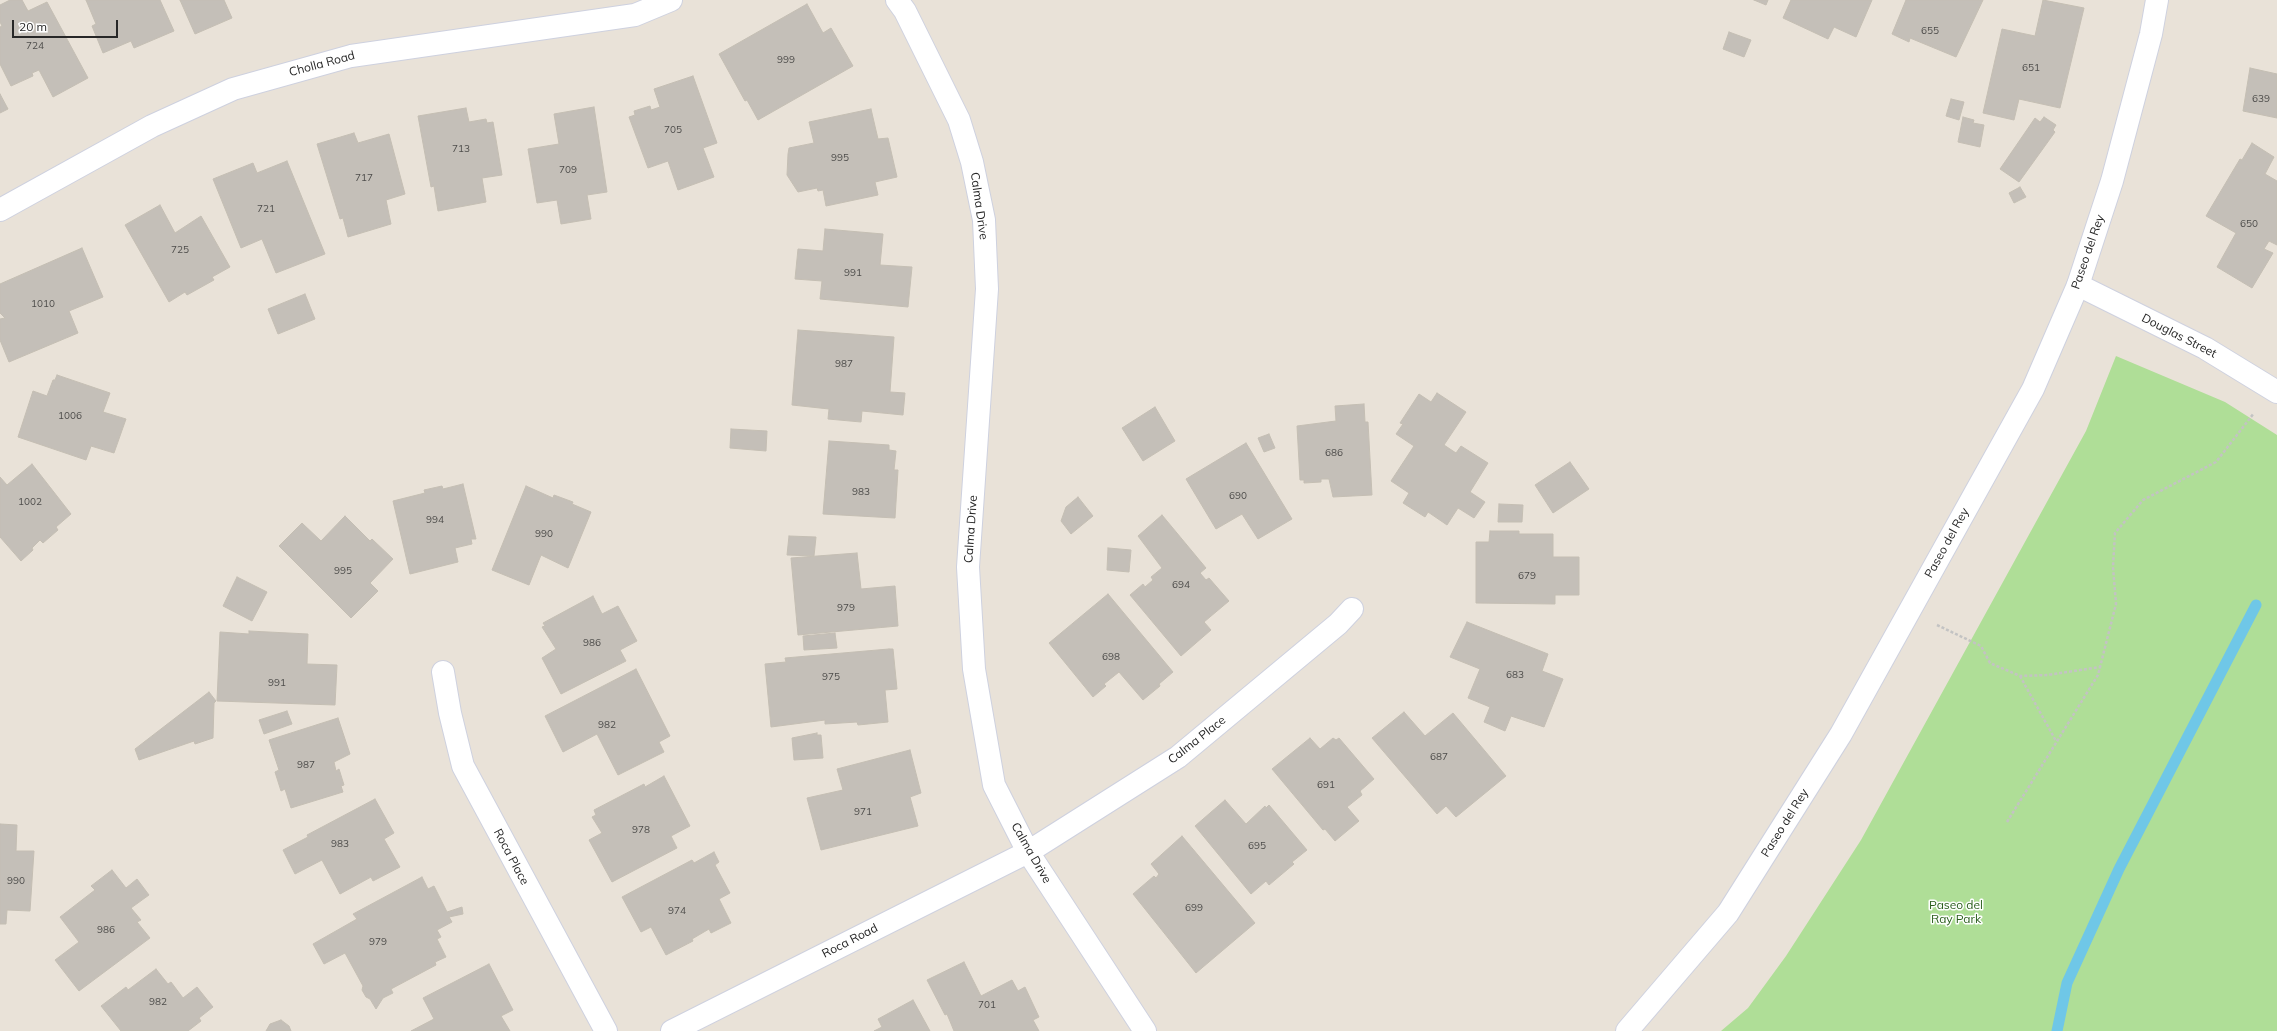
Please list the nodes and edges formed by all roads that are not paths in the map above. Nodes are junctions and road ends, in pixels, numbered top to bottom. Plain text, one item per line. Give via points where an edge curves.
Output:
1 (671, 0) edge
2 (898, 0) edge
3 (2157, 0) edge
4 (0, 210) edge
5 (2078, 285) junction
6 (2274, 390) edge
7 (1352, 609) dead end
8 (443, 672) dead end
9 (1028, 852) junction
10 (606, 1031) edge
11 (672, 1031) edge
12 (1145, 1031) edge
13 (1627, 1031) edge

1 - 4 street, Cholla Road via 635,15 351,56 233,89 152,126
2 - 9 street, Calma Drive via 906,11 960,120 984,220 987,289 968,567 974,669 994,786
3 - 5 street, Paseo del Rey via 2151,34 2112,181
5 - 6 street, Douglas Street via 2205,348
5 - 13 street, Paseo del Rey via 2033,390 1841,734 1728,913
7 - 9 street, Calma Place via 1338,624 1178,757
8 - 10 street, Roca Place via 463,766
9 - 11 street, Roca Road
9 - 12 street, Calma Drive

